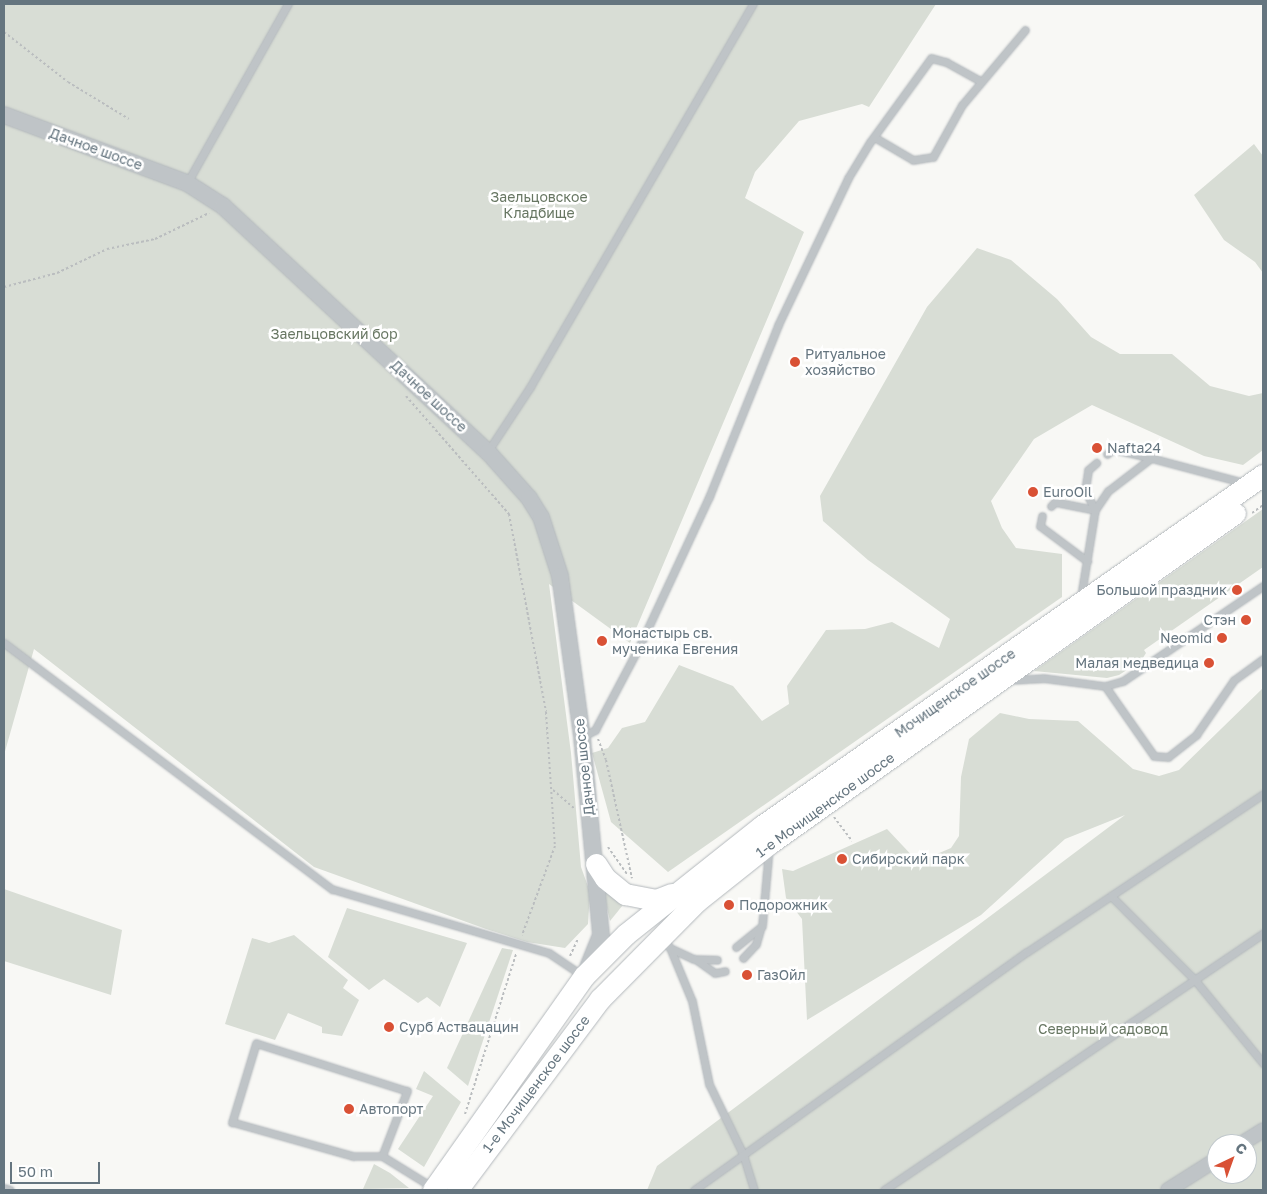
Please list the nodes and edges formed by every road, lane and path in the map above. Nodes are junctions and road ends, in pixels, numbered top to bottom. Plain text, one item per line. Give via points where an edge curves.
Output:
1 (288, 4) edge
2 (753, 4) edge
3 (1025, 30) dead end
4 (4, 32) edge
5 (980, 82) junction
6 (4, 115) edge
7 (130, 119) dead end
8 (874, 137) junction
9 (187, 183) junction
10 (205, 209) dead end
11 (4, 287) edge
12 (404, 394) dead end
13 (488, 452) junction
14 (1108, 454) dead end
15 (1151, 458) junction
16 (1096, 463) dead end
17 (1259, 484) edge
18 (1051, 506) dead end
19 (1095, 510) junction
20 (1042, 516) dead end
21 (1087, 561) junction
22 (1263, 586) edge
23 (1080, 605) junction
24 (4, 643) edge
25 (1263, 659) edge
26 (1002, 680) junction
27 (1105, 686) junction
28 (588, 734) junction
29 (1263, 794) edge
30 (832, 813) dead end
31 (852, 841) dead end
32 (770, 843) junction
33 (596, 864) junction
34 (674, 894) junction
35 (1111, 896) junction
36 (632, 897) junction
37 (762, 926) junction
38 (1263, 933) edge
39 (578, 939) dead end
40 (665, 941) junction
41 (519, 944) junction
42 (603, 945) junction
43 (736, 947) dead end
44 (743, 958) dead end
45 (694, 959) junction
46 (717, 960) dead end
47 (566, 963) junction
48 (725, 971) dead end
49 (584, 976) junction
50 (617, 979) junction
51 (1194, 979) junction
52 (1263, 1063) edge
53 (461, 1122) dead end
54 (742, 1154) junction
55 (382, 1156) junction
56 (1207, 1165) edge
57 (4, 1188) edge
58 (464, 1188) edge
59 (10, 1190) edge
60 (434, 1190) edge
61 (694, 1190) edge
62 (754, 1190) edge
63 (884, 1190) edge
64 (1168, 1190) edge

1 - 9 lane
2 - 13 lane via 530,387
3 - 5 lane
4 - 7 path via 68,82
5 - 8 lane via 946,62 931,58
5 - 8 lane via 962,104 933,157 913,160
6 - 9 street, Дачное шоссе
8 - 28 lane via 848,178 786,308 740,414 709,497 639,647
9 - 13 street, Дачное шоссе via 247,226
10 - 11 path via 211,212 155,239 107,249 57,273
12 - 41 path via 509,514 546,712 555,846
13 - 28 street, Дачное шоссе via 529,498 541,517 551,545 560,576
14 - 15 lane via 1113,449
15 - 17 lane
15 - 19 lane via 1108,491
16 - 19 lane via 1088,470 1085,490
17 - 23 main road, Мочищенское шоссе
17 - 26 main road, 1-е Мочищенское шоссе
18 - 19 lane via 1056,502
19 - 21 lane
20 - 21 lane via 1040,526
21 - 23 lane
22 - 27 lane via 1153,663 1123,681
23 - 34 main road, Мочищенское шоссе via 762,826
24 - 41 lane via 332,889
25 - 27 lane via 1234,680 1196,735 1168,757 1154,756
26 - 27 lane via 1043,678
26 - 32 main road, 1-е Мочищенское шоссе
28 - 33 street, Дачное шоссе
28 - 36 path via 606,760 633,882
29 - 35 lane
30 - 31 path
32 - 37 lane
32 - 40 main road, 1-е Мочищенское шоссе
33 - 36 main road via 616,889
33 - 42 street, Дачное шоссе
34 - 36 main road via 656,900
34 - 42 main road, Мочищенское шоссе
35 - 51 lane
35 - 54 lane
37 - 43 lane
37 - 44 lane via 756,944
38 - 51 lane
39 - 47 path
40 - 45 lane
40 - 50 main road, 1-е Мочищенское шоссе
40 - 54 lane via 692,1001 709,1084
41 - 47 lane
41 - 53 path
42 - 49 main road, Мочищенское шоссе
42 - 50 main road
45 - 46 lane
45 - 48 lane via 715,974
47 - 49 lane
49 - 60 main road, 1-е Мочищенское шоссе
50 - 58 main road, 1-е Мочищенское шоссе
51 - 52 lane
51 - 63 lane
54 - 61 lane
54 - 62 lane
55 - 55 lane via 353,1156 232,1122 256,1043 407,1090
55 - 60 lane
56 - 64 street
57 - 59 lane

